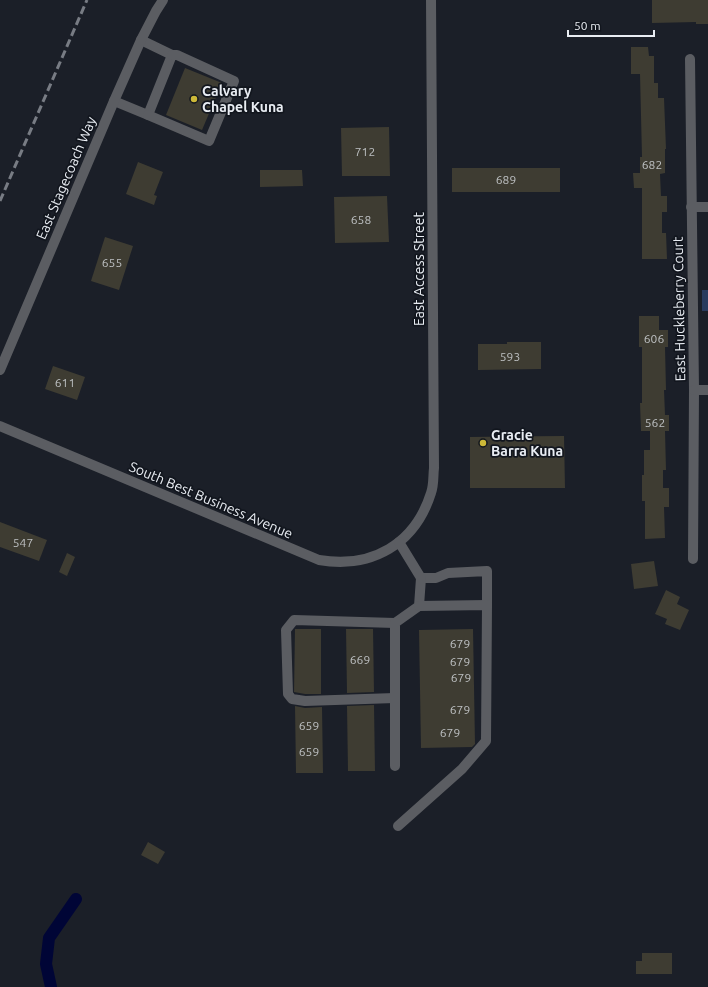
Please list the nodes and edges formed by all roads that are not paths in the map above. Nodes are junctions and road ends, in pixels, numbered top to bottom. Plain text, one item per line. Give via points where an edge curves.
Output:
1 (163, 0) edge
2 (431, 0) edge
3 (141, 40) junction
4 (172, 55) junction
5 (690, 59) dead end
6 (114, 102) junction
7 (148, 115) junction
8 (708, 206) edge
9 (691, 207) junction
10 (0, 370) edge
11 (694, 390) junction
12 (708, 390) edge
13 (0, 426) edge
14 (409, 532) joint
15 (399, 542) junction
16 (693, 559) dead end
17 (421, 578) junction
18 (487, 605) junction
19 (419, 606) junction
20 (395, 623) junction
21 (395, 698) junction
22 (395, 766) dead end
23 (398, 826) dead end

1 - 3 street, East Stagecoach Way
2 - 14 street, East Access Street via 434,468 432,492 418,521
3 - 4 street
3 - 6 street, East Stagecoach Way
4 - 7 street
4 - 7 street via 234,81 209,141
5 - 9 street, East Huckleberry Court
6 - 7 street
6 - 10 street, East Stagecoach Way
8 - 9 street
9 - 11 street, East Huckleberry Court
11 - 12 street
11 - 16 street, East Huckleberry Court
13 - 15 street, South Best Business Avenue via 319,560 333,563 361,561 388,550
14 - 15 street, South Best Business Avenue
15 - 17 street
17 - 18 street via 436,578 448,573 487,571
17 - 19 street
18 - 19 street
18 - 23 street via 486,741 462,769
19 - 20 street
20 - 21 street
20 - 21 street via 294,620 286,630 288,694 292,699 305,701
21 - 22 street

